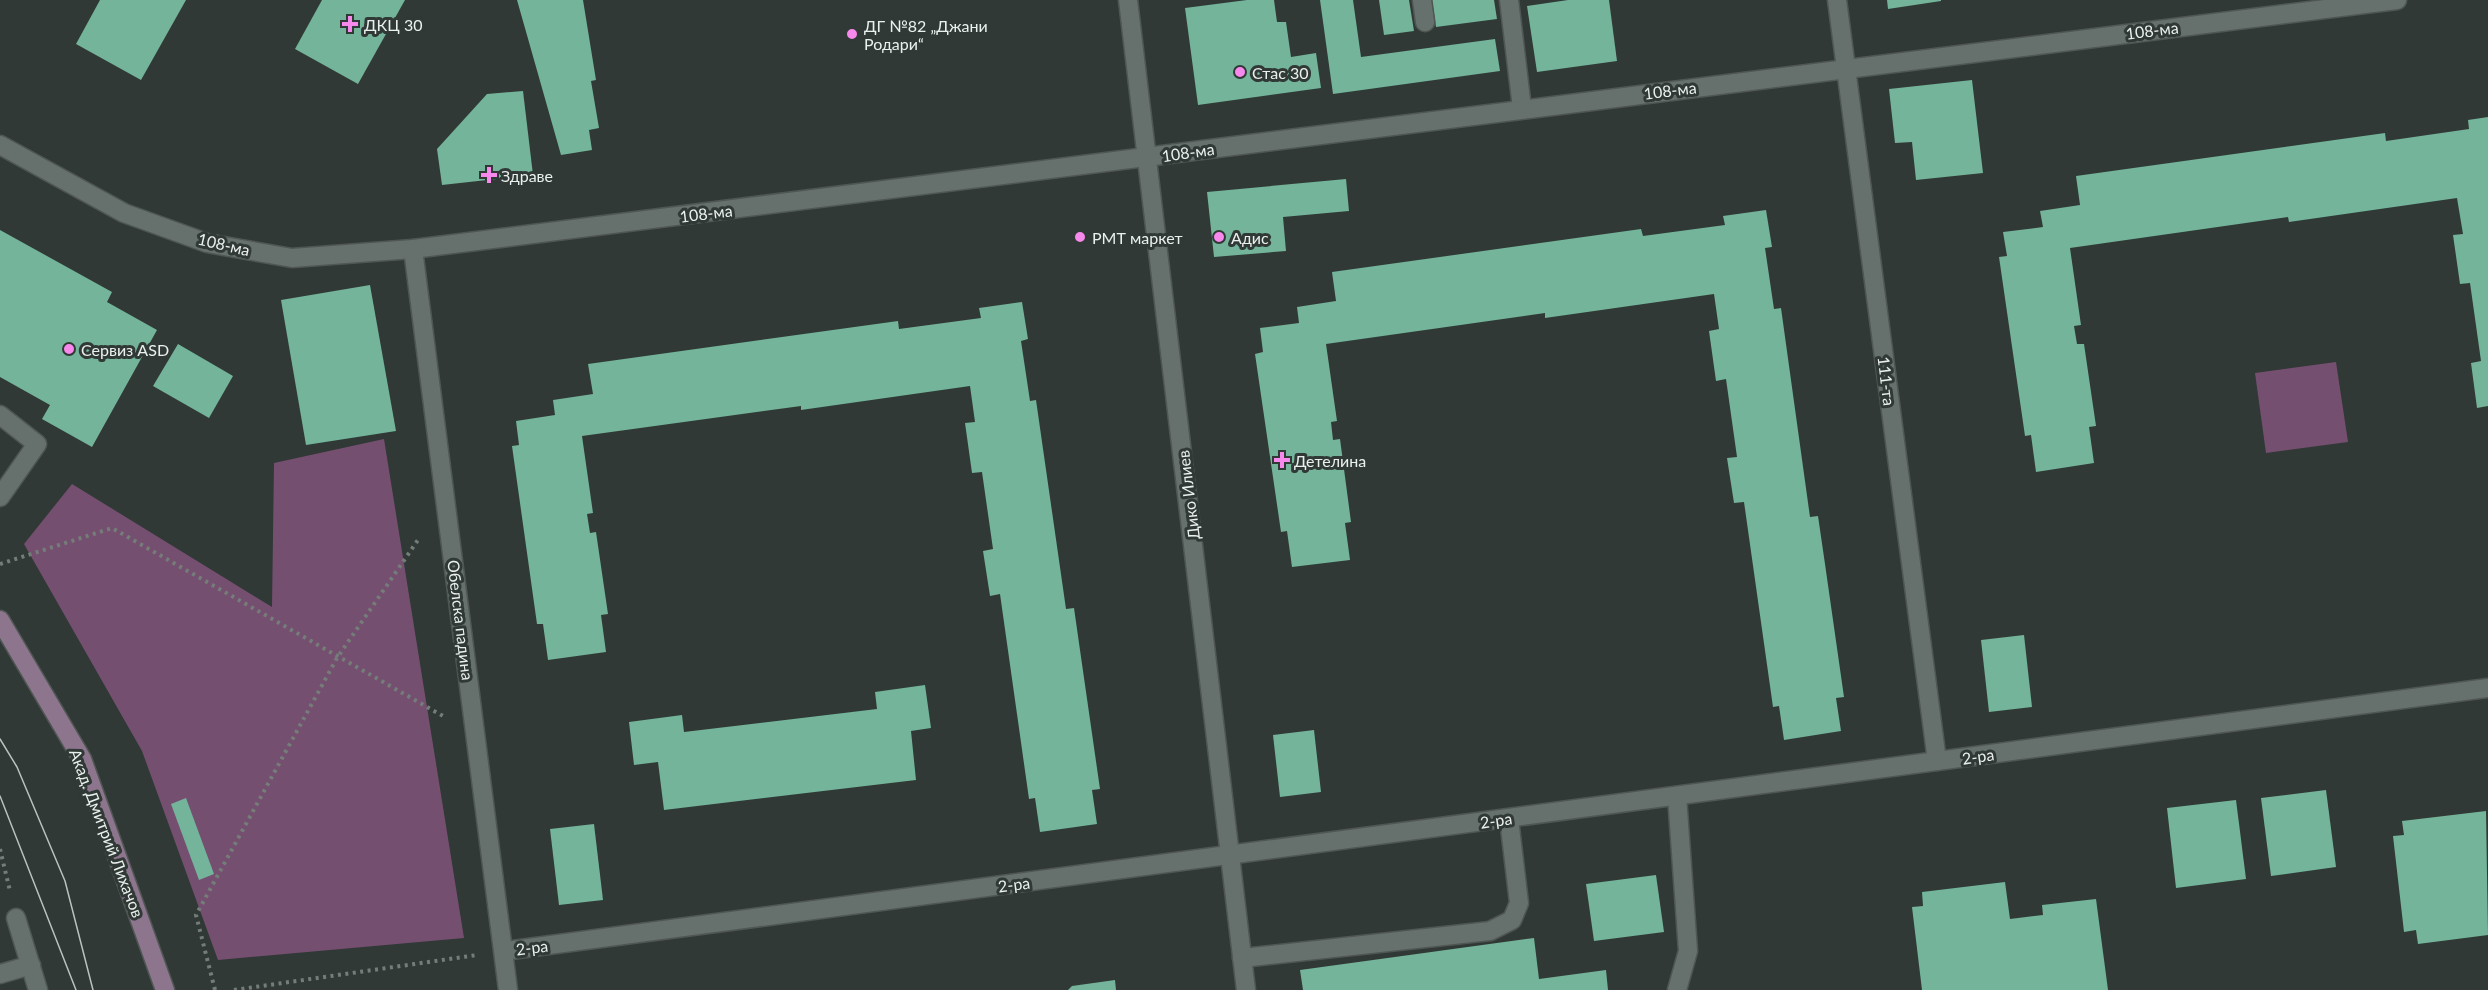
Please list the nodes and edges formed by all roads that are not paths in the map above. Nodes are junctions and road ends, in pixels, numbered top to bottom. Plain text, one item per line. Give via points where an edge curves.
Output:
1 (1128, 0) edge
2 (1422, 0) edge
3 (1509, 0) edge
4 (1838, 0) edge
5 (2397, 0) edge
6 (1425, 22) dead end
7 (1846, 68) junction
8 (1522, 108) junction
9 (0, 145) edge
10 (1148, 158) junction
11 (413, 249) junction
12 (0, 415) edge
13 (0, 497) edge
14 (0, 620) edge
15 (2488, 688) edge
16 (1937, 761) junction
17 (1677, 796) junction
18 (1509, 819) junction
19 (1231, 856) junction
20 (16, 918) road end
21 (504, 951) junction
22 (1242, 958) junction
23 (31, 965) junction
24 (0, 974) edge
25 (38, 990) edge
26 (165, 990) edge
27 (508, 990) edge
28 (1246, 990) edge
29 (1677, 990) edge

1 - 10 street, Дико Илиев
2 - 6 street
3 - 8 street
4 - 7 street, 111-та
5 - 7 street, 108-ма
7 - 8 street, 108-ма
7 - 16 street, 111-та
8 - 10 street, 108-ма
9 - 11 street, 108-ма via 124,213 207,243 292,258
10 - 11 street, 108-ма
10 - 19 street, Дико Илиев
11 - 21 street, Обелска падина
12 - 13 street via 37,444
14 - 26 street, Акад. Дмитрий Лихачов via 82,759
15 - 16 street, 2-ра
16 - 17 street, 2-ра
17 - 18 street, 2-ра
17 - 29 street via 1688,951
18 - 19 street, 2-ра
18 - 22 street via 1519,903 1512,920 1490,931
19 - 21 street, 2-ра
19 - 22 street, Дико Илиев
20 - 23 street
21 - 27 street, Обелска падина
22 - 28 street, Дико Илиев
23 - 24 street
23 - 25 street

